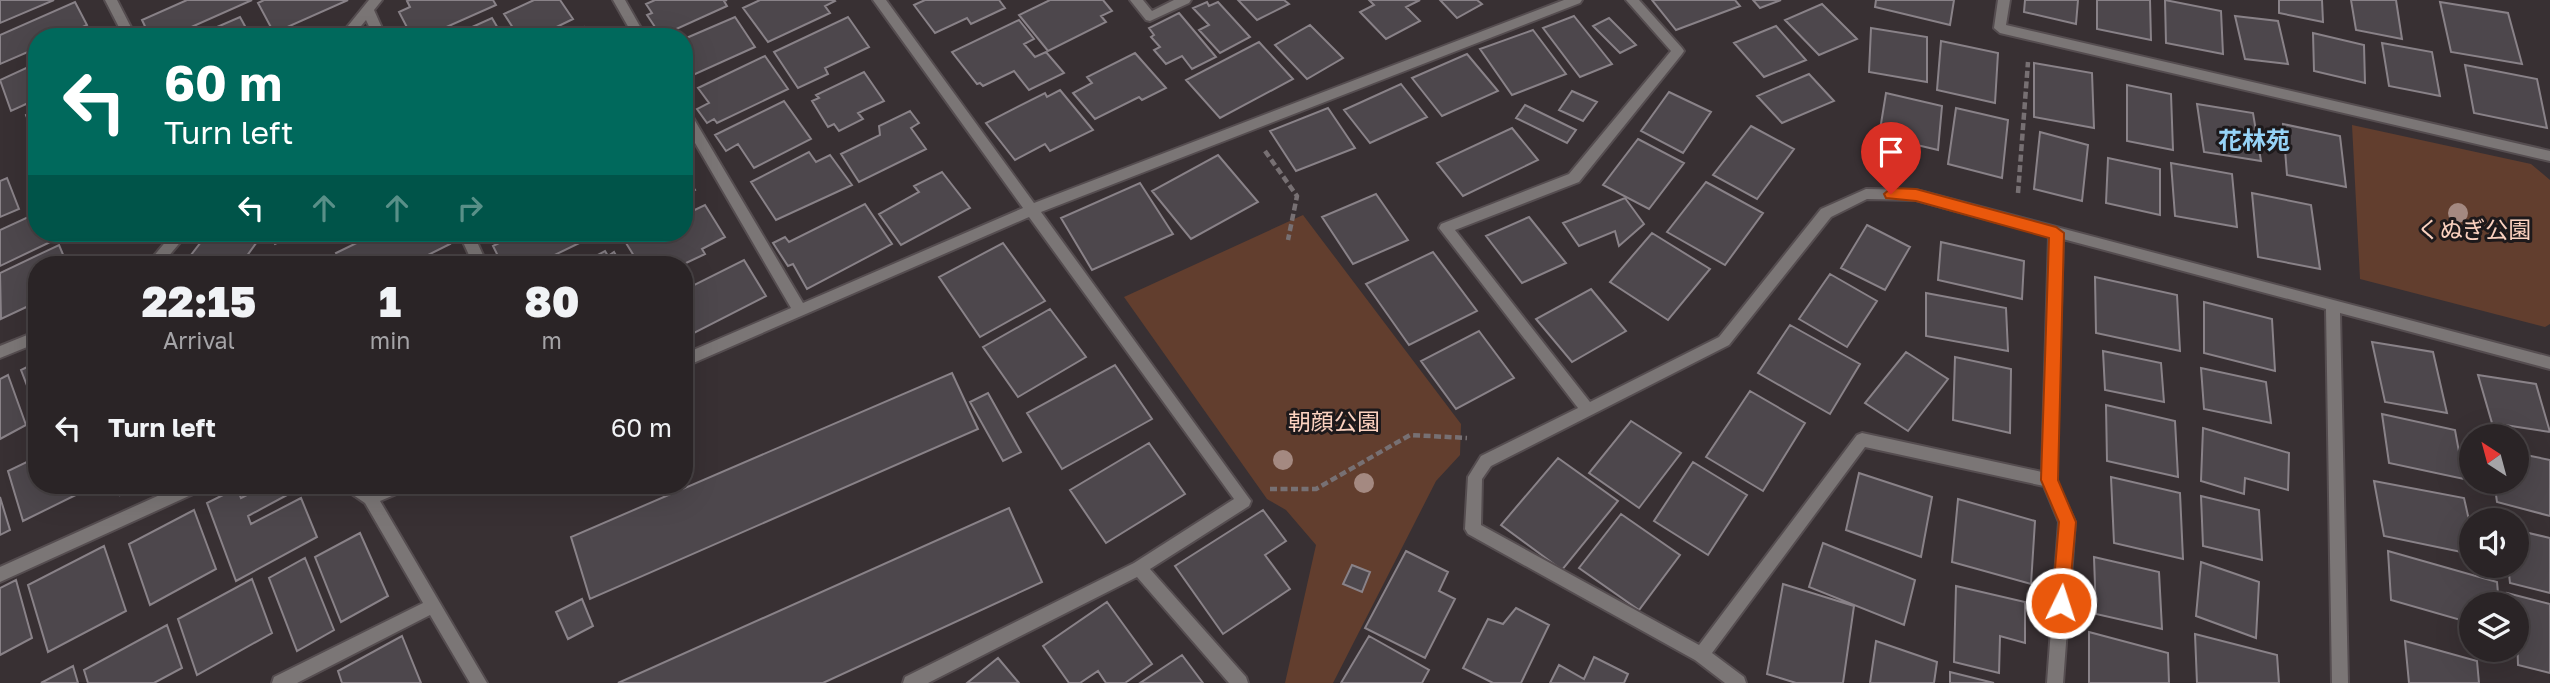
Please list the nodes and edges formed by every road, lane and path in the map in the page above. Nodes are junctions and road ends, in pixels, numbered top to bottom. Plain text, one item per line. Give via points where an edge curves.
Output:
1 (111, 0) edge
2 (619, 0) edge
3 (879, 0) edge
4 (1136, 0) edge
5 (1185, 0) edge
6 (1576, 0) edge
7 (1632, 0) edge
8 (2004, 0) edge
9 (372, 5) edge
10 (125, 28) edge
11 (353, 28) edge
12 (378, 28) edge
13 (635, 28) edge
14 (2030, 35) junction
15 (1247, 126) junction
16 (693, 128) edge
17 (2550, 156) edge
18 (1031, 210) junction
19 (2015, 222) junction
20 (2056, 233) junction
21 (1288, 240) dead end
22 (173, 242) edge
23 (162, 256) edge
24 (2333, 307) junction
25 (800, 311) junction
26 (28, 341) edge
27 (0, 352) edge
28 (693, 358) edge
29 (2550, 363) edge
30 (1588, 410) junction
31 (1486, 461) junction
32 (2049, 480) junction
33 (177, 494) edge
34 (364, 494) edge
35 (380, 494) edge
36 (370, 498) junction
37 (1244, 501) junction
38 (1139, 568) junction
39 (0, 575) edge
40 (433, 606) junction
41 (1701, 655) junction
42 (279, 683) edge
43 (479, 683) edge
44 (911, 683) edge
45 (1240, 683) edge
46 (1738, 683) edge
47 (2055, 683) edge
48 (2340, 683) edge

1 - 10 street
2 - 13 street
3 - 18 street
4 - 5 street via 1150,17
6 - 15 street
7 - 30 street via 1678,51 1574,178 1446,228
8 - 14 street via 2000,28
9 - 11 street
9 - 12 street
14 - 17 street
14 - 19 path
15 - 18 street
15 - 21 path via 1297,196
16 - 25 street
18 - 25 street
18 - 37 street
19 - 20 street
19 - 30 street via 1916,195 1866,194 1826,213 1724,341
20 - 24 street
20 - 32 street
22 - 23 street
24 - 29 street
24 - 48 street
25 - 28 street
26 - 27 street
30 - 31 street
31 - 37 path via 1474,438 1410,435 1316,489 1267,489
31 - 41 street via 1475,477 1473,529
32 - 41 street via 1862,440
32 - 47 street via 2067,522
33 - 39 street
34 - 36 street
35 - 36 street
36 - 40 street
37 - 38 street
38 - 44 street
38 - 45 street
40 - 42 street
40 - 43 street
41 - 46 street

